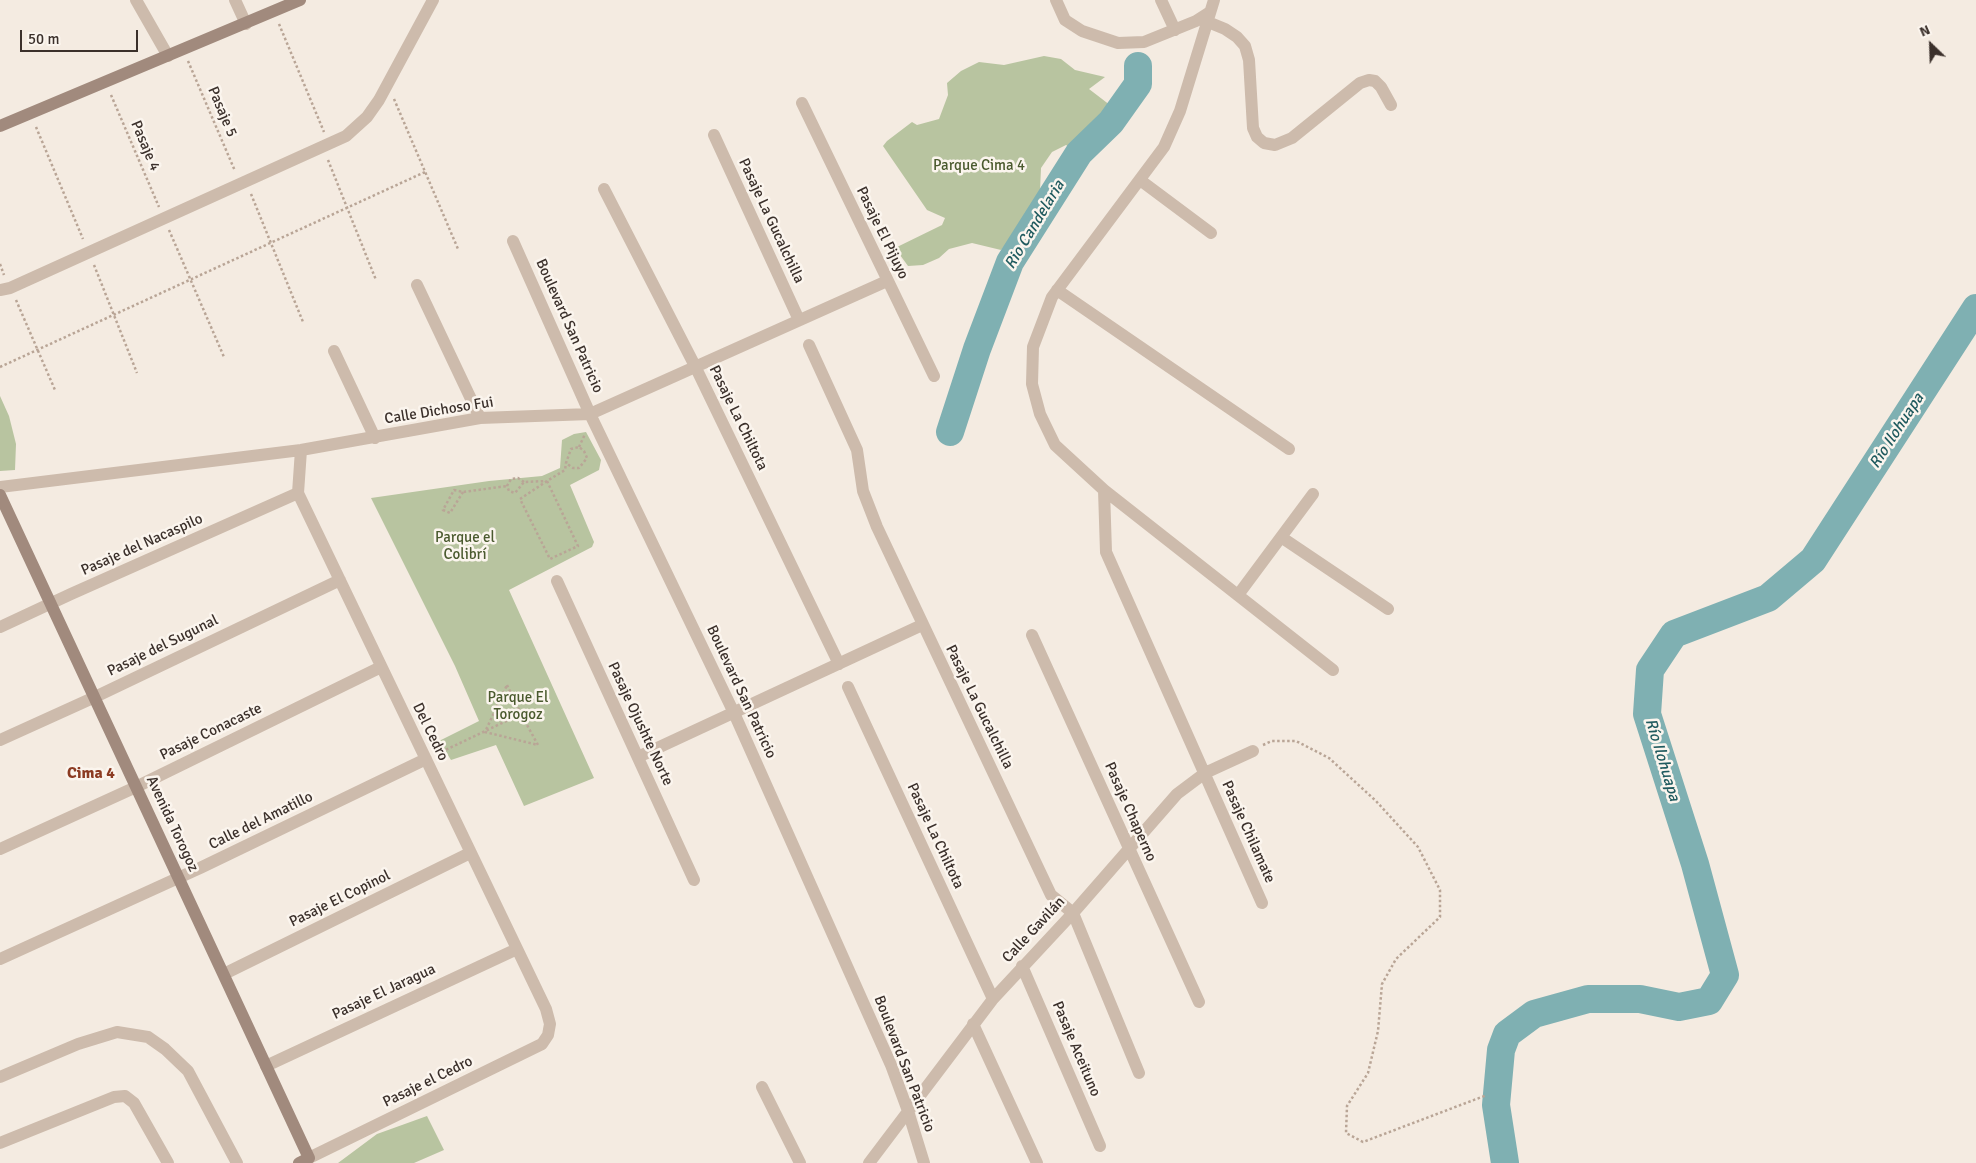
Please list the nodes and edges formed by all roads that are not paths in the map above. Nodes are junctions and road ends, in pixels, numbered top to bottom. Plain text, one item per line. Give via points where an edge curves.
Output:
1 (136, 0) edge
2 (235, 0) edge
3 (300, 0) edge
4 (433, 0) edge
5 (1056, 0) edge
6 (1161, 0) edge
7 (1211, 11) edge
8 (246, 24) junction
9 (1175, 30) junction
10 (168, 56) junction
11 (802, 103) dead end
12 (1391, 105) dead end
13 (0, 126) edge
14 (714, 135) dead end
15 (1140, 180) junction
16 (604, 189) dead end
17 (1210, 233) dead end
18 (513, 241) dead end
19 (888, 281) junction
20 (417, 285) dead end
21 (5, 289) edge
22 (1057, 290) junction
23 (799, 320) junction
24 (809, 345) dead end
25 (334, 351) dead end
26 (695, 366) junction
27 (934, 376) dead end
28 (590, 414) junction
29 (480, 418) junction
30 (375, 438) junction
31 (1289, 449) dead end
32 (301, 450) junction
33 (0, 487) edge
34 (1104, 490) junction
35 (298, 493) junction
36 (0, 494) edge
37 (1313, 494) dead end
38 (3, 510) edge
39 (1281, 537) junction
40 (340, 580) junction
41 (557, 581) dead end
42 (1238, 595) junction
43 (51, 604) junction
44 (1388, 609) dead end
45 (922, 625) junction
46 (0, 628) edge
47 (1032, 635) dead end
48 (839, 664) junction
49 (381, 667) junction
50 (1333, 670) dead end
51 (848, 688) dead end
52 (95, 698) junction
53 (734, 713) junction
54 (0, 740) edge
55 (1253, 751) road end
56 (638, 757) junction
57 (426, 759) junction
58 (1205, 773) junction
59 (136, 787) junction
60 (0, 849) edge
61 (1129, 849) junction
62 (470, 853) junction
63 (179, 877) junction
64 (694, 880) dead end
65 (1262, 903) dead end
66 (1073, 913) junction
67 (516, 948) junction
68 (0, 959) edge
69 (1022, 966) junction
70 (224, 974) junction
71 (993, 999) junction
72 (1199, 1002) dead end
73 (550, 1024) joint
74 (973, 1024) junction
75 (266, 1066) junction
76 (1139, 1073) dead end
77 (0, 1077) edge
78 (762, 1086) dead end
79 (908, 1111) junction
80 (0, 1143) edge
81 (1100, 1146) dead end
82 (304, 1160) edge
83 (168, 1163) edge
84 (237, 1163) edge
85 (800, 1163) edge
86 (869, 1163) edge
87 (924, 1163) edge
88 (1037, 1163) edge

1 - 10 street
2 - 8 street
3 - 8 street
4 - 21 street via 367,117 346,136
5 - 9 street via 1065,20 1082,31 1118,43 1144,42
6 - 9 street
7 - 9 street
7 - 12 street via 1244,46 1253,128 1264,143 1275,146 1292,138 1368,80 1381,87
7 - 15 street via 1180,111 1164,147
8 - 10 street
10 - 13 street
11 - 19 street, Pasaje El Pijuyo
14 - 23 street, Pasaje La Gucalchilla
15 - 17 street
15 - 22 street
16 - 26 street, Pasaje La Chiltota
18 - 28 street, Boulevard San Patricio
19 - 23 street, Calle Dichoso Fui
19 - 27 street, Pasaje El Pijuyo
20 - 29 street
22 - 31 street
22 - 34 street via 1033,347 1032,384 1040,414 1056,444
23 - 26 street, Calle Dichoso Fui
24 - 45 street, Pasaje La Gucalchilla via 857,450 863,491
25 - 30 street
26 - 28 street, Calle Dichoso Fui
26 - 48 street, Pasaje La Chiltota
28 - 29 street, Calle Dichoso Fui
28 - 53 street, Boulevard San Patricio
29 - 30 street, Calle Dichoso Fui
30 - 32 street, Calle Dichoso Fui
32 - 33 street, Calle Dichoso Fui
32 - 35 street, Del Cedro
34 - 42 street
34 - 58 street, Pasaje Chilamate via 1106,552
35 - 40 street, Del Cedro
35 - 43 street, Pasaje del Nacaspilo
36 - 38 street, Avenida Torogoz
37 - 39 street
38 - 43 street, Avenida Torogoz
39 - 42 street
39 - 44 street
40 - 49 street, Del Cedro
40 - 52 street, Pasaje del Sugunal
41 - 56 street, Pasaje Ojushte Norte
42 - 50 street
43 - 46 street, Pasaje del Nacaspilo
43 - 52 street, Avenida Torogoz
45 - 48 street
45 - 66 street, Pasaje La Gucalchilla via 1051,895
47 - 61 street, Pasaje Chaperno
48 - 53 street
49 - 57 street, Del Cedro
49 - 59 street, Pasaje Conacaste
51 - 71 street, Pasaje La Chiltota
52 - 54 street, Pasaje del Sugunal
52 - 59 street, Avenida Torogoz
53 - 56 street
53 - 79 street, Boulevard San Patricio
55 - 58 street, Calle Gavilán
56 - 64 street, Pasaje Ojushte Norte
57 - 62 street, Del Cedro
57 - 63 street, Calle del Amatillo
58 - 61 street, Calle Gavilán via 1177,794
58 - 65 street, Pasaje Chilamate
59 - 60 street, Pasaje Conacaste
59 - 63 street, Avenida Torogoz
61 - 66 street, Calle Gavilán
61 - 72 street, Pasaje Chaperno
62 - 67 street, Del Cedro
62 - 70 street, Pasaje El Copinol
63 - 68 street, Calle del Amatillo
63 - 70 street, Avenida Torogoz
66 - 69 street, Calle Gavilán
66 - 76 street, Pasaje La Gucalchilla
67 - 73 street, Del Cedro
67 - 75 street, Pasaje El Jaragua
69 - 71 street, Calle Gavilán
69 - 81 street, Pasaje Aceituno
70 - 75 street, Avenida Torogoz
71 - 74 street, Calle Gavilán
73 - 82 street, Pasaje el Cedro via 542,1044
74 - 79 street, Calle Gavilán
74 - 88 street
75 - 82 street, Avenida Torogoz
77 - 84 street via 78,1044 117,1032 148,1037 166,1049 188,1071
78 - 85 street
79 - 86 street, Calle Gavilán
79 - 87 street, Boulevard San Patricio
80 - 83 street via 114,1097 125,1096 134,1103

